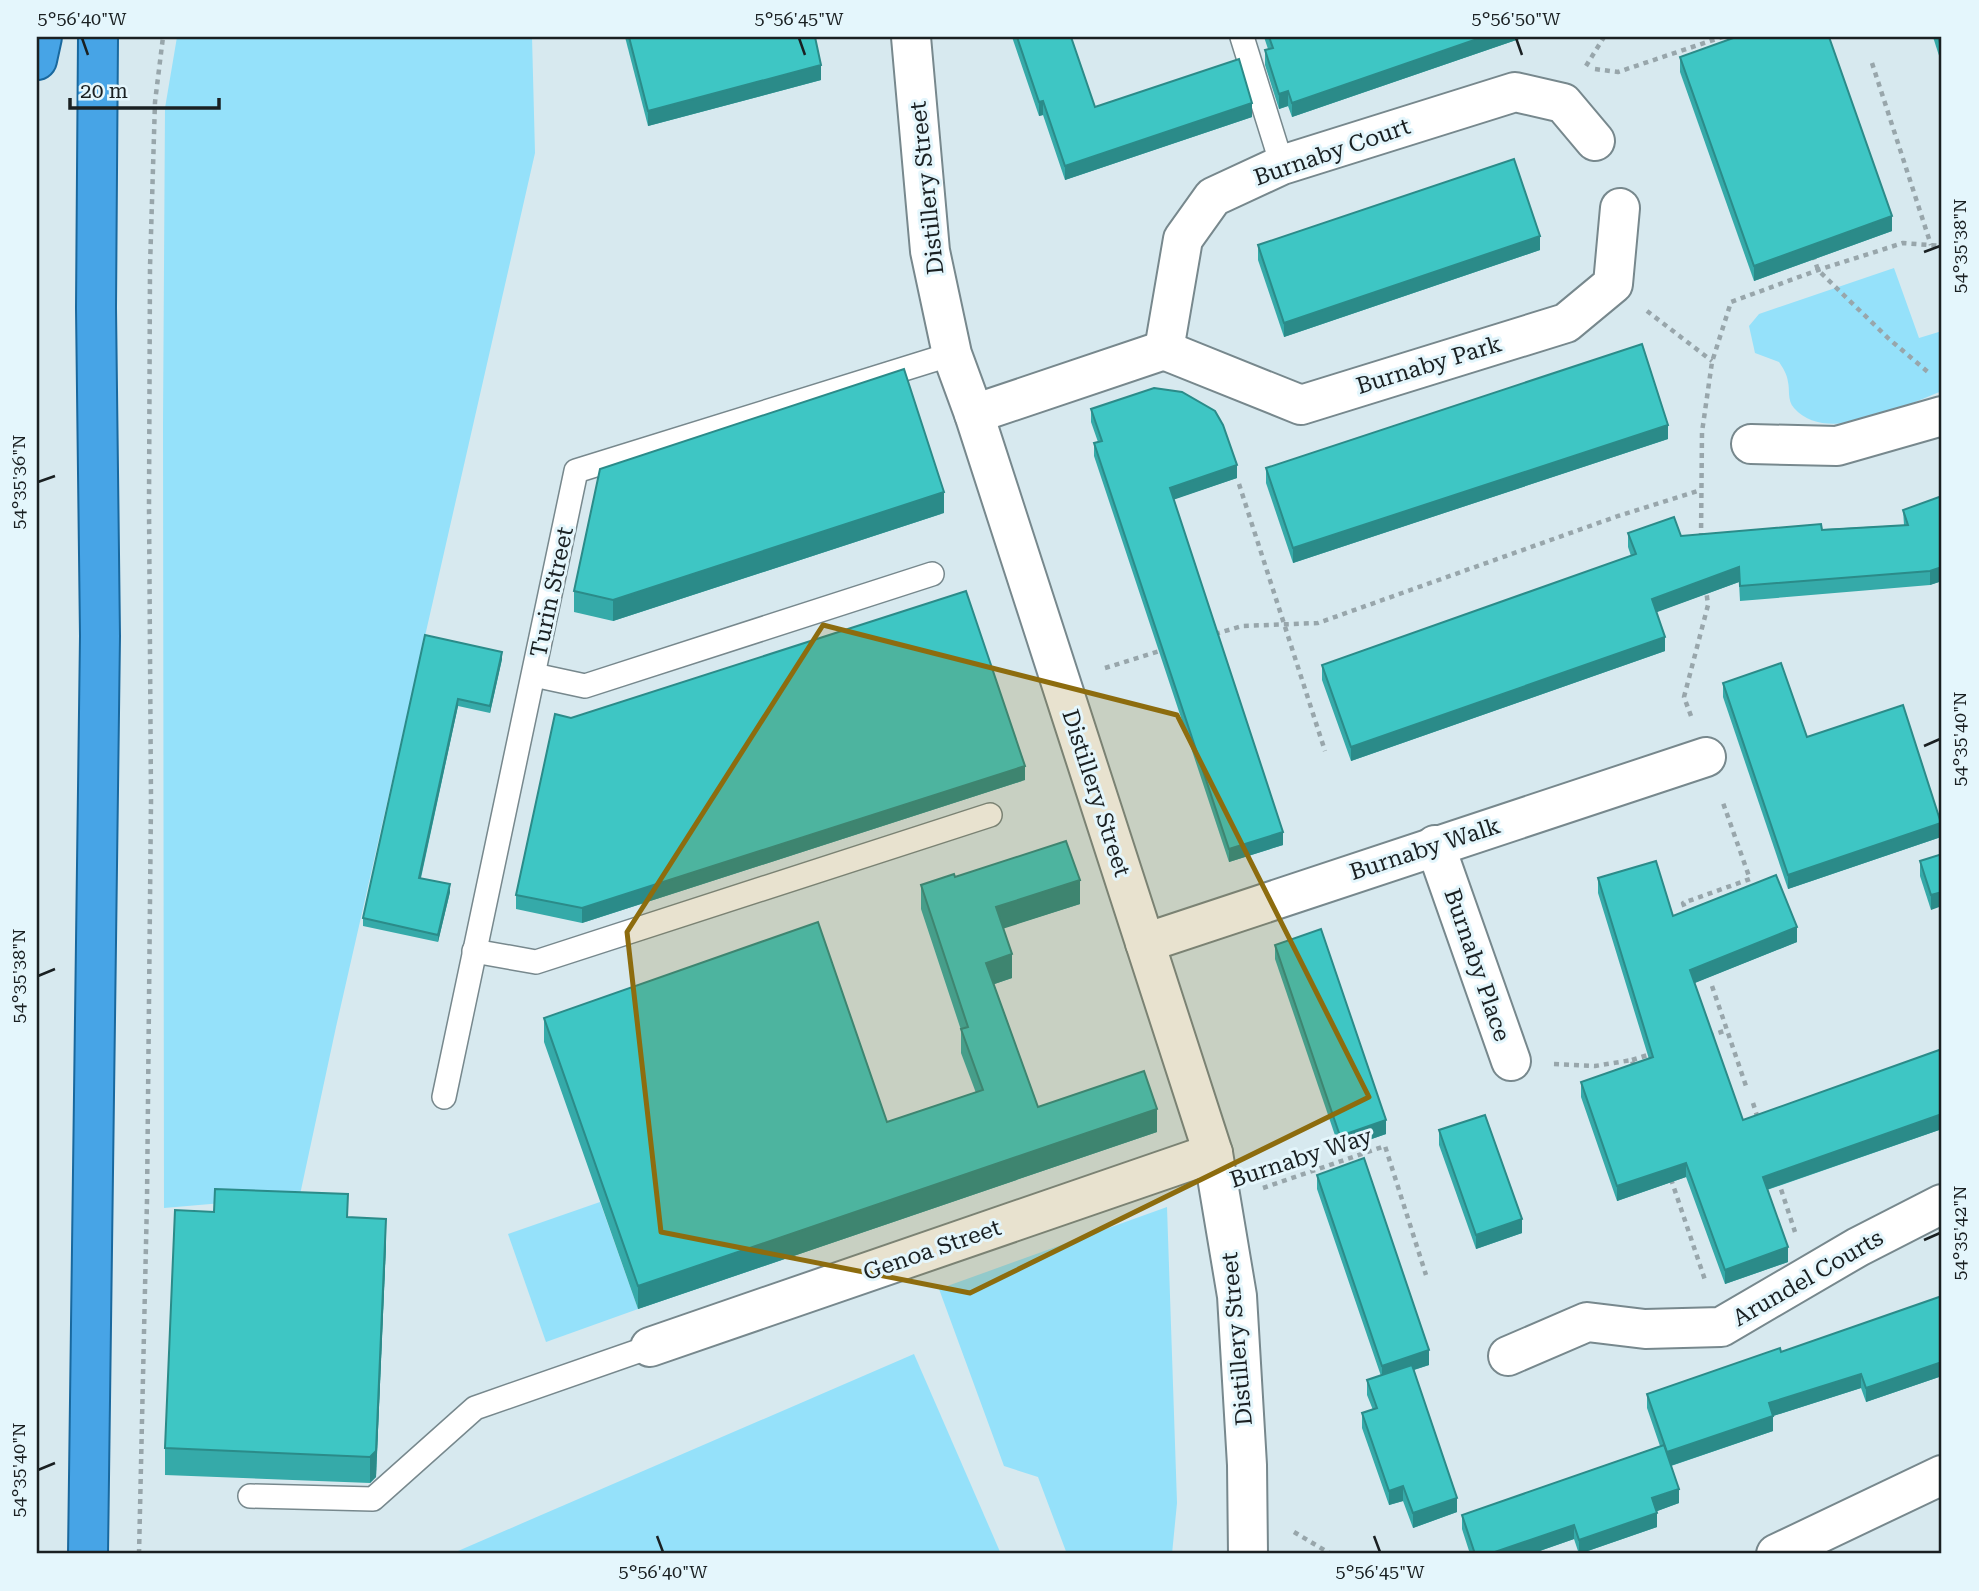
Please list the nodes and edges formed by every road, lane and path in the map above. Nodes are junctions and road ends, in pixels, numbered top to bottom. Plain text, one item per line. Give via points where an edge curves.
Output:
1 (42, 37) edge
2 (98, 37) edge
3 (163, 37) edge
4 (911, 37) edge
5 (1242, 37) edge
6 (1721, 37) edge
7 (37, 60) edge
8 (1872, 63) dead end
9 (1585, 68) dead end
10 (1595, 141) dead end
11 (1282, 165) junction
12 (1620, 208) dead end
13 (1809, 244) edge
14 (1931, 245) dead end
15 (1614, 284) junction
16 (1164, 350) junction
17 (952, 354) junction
18 (1712, 362) dead end
19 (1932, 375) dead end
20 (974, 414) junction
21 (1942, 416) edge
22 (1751, 444) dead end
23 (1239, 484) edge
24 (1701, 490) dead end
25 (932, 574) dead end
26 (1283, 625) junction
27 (1203, 638) edge
28 (1164, 650) edge
29 (534, 675) junction
30 (1061, 682) junction
31 (1684, 697) dead end
32 (1325, 751) dead end
33 (1706, 757) junction
34 (990, 815) dead end
35 (1434, 845) junction
36 (1691, 928) edge
37 (1145, 943) junction
38 (474, 951) junction
39 (1712, 986) edge
40 (1727, 1030) junction
41 (1703, 1038) edge
42 (1656, 1053) edge
43 (1632, 1060) junction
44 (1511, 1061) joint
45 (1636, 1073) edge
46 (1746, 1086) dead end
47 (444, 1097) dead end
48 (1753, 1103) dead end
49 (1761, 1129) edge
50 (1213, 1153) junction
51 (1774, 1169) edge
52 (1670, 1175) edge
53 (1221, 1202) junction
54 (1942, 1205) edge
55 (1426, 1275) dead end
56 (1809, 1276) junction
57 (1721, 1327) junction
58 (650, 1347) joint
59 (1508, 1356) dead end
60 (1942, 1475) edge
61 (250, 1496) edge
62 (88, 1554) edge
63 (139, 1554) edge
64 (1248, 1554) edge
65 (1776, 1554) edge

1 - 7 highway
2 - 62 highway via 100,636
3 - 63 path via 155,102 150,267 151,842
4 - 17 street, Distillery Street via 930,251
5 - 11 lane
6 - 9 path via 1618,72
8 - 14 path
10 - 11 street, Burnaby Court via 1563,103 1515,92
11 - 16 street, Burnaby Court via 1213,197 1183,239
12 - 15 street
13 - 19 path via 1818,270
15 - 16 street, Burnaby Park via 1566,323 1301,405
15 - 18 path
16 - 20 street
17 - 20 street, Distillery Street
17 - 29 lane, Turin Street via 576,471
20 - 30 street, Distillery Street
21 - 22 street via 1837,446
23 - 26 path
24 - 26 path via 1318,623
25 - 29 lane via 585,686
26 - 27 path via 1242,626
26 - 32 path
28 - 30 path
29 - 38 lane, Turin Street
30 - 37 street, Distillery Street
31 - 33 path
33 - 35 street, Burnaby Walk
33 - 36 path via 1750,879 1683,903
34 - 38 lane via 536,962
35 - 37 street, Burnaby Walk
35 - 44 street, Burnaby Place
37 - 50 street, Distillery Street
38 - 47 lane, Turin Street
39 - 40 path
40 - 41 path
40 - 46 path
42 - 43 path, Burnaby Place
43 - 44 path, Burnaby Place via 1595,1066
43 - 45 path
48 - 49 path
50 - 53 street, Distillery Street
50 - 58 street, Genoa Street
51 - 56 path
52 - 57 path
53 - 55 path, Burnaby Way via 1385,1146
53 - 64 street, Distillery Street via 1237,1296
54 - 56 street, Arundel Courts
56 - 57 street, Arundel Courts
57 - 59 street, Arundel Courts via 1644,1329 1587,1322
58 - 61 lane via 475,1408 373,1499
60 - 65 street

